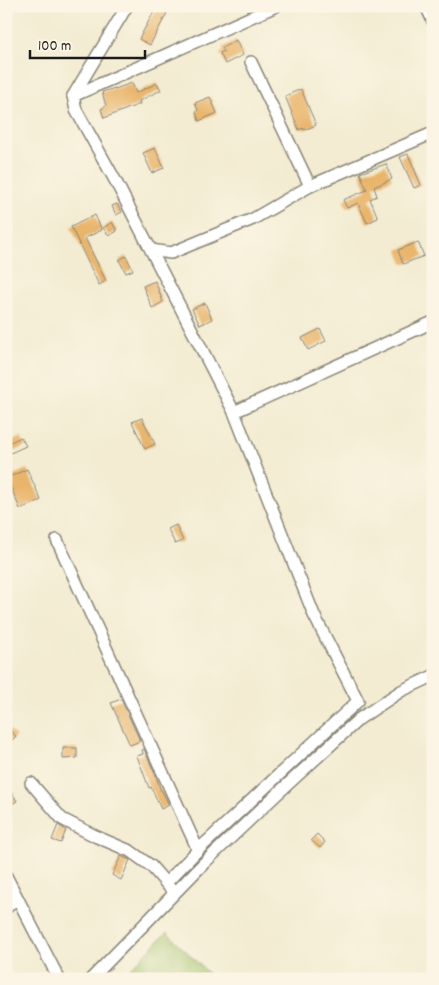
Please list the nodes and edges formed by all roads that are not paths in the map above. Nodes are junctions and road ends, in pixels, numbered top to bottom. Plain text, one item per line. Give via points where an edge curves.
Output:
1 (127, 6) edge
2 (276, 6) edge
3 (426, 6) edge
4 (433, 21) edge
5 (251, 62) dead end
6 (73, 96) junction
7 (433, 133) edge
8 (310, 186) junction
9 (151, 250) junction
10 (433, 322) edge
11 (234, 412) junction
12 (57, 540) dead end
13 (433, 676) edge
14 (31, 783) dead end
15 (198, 850) junction
16 (6, 876) edge
17 (166, 883) junction
18 (175, 894) junction
19 (17, 898) junction
20 (6, 908) edge
21 (58, 979) edge
22 (91, 979) edge

1 - 6 street
2 - 6 street
3 - 4 street
5 - 8 street
6 - 9 street via 76,110
7 - 8 street
8 - 9 street via 253,219 171,253
9 - 11 street
10 - 11 street
11 - 15 street via 314,615 358,701
12 - 15 street
13 - 18 street via 401,691 360,719 204,863
14 - 17 street via 62,819 130,851 151,866
15 - 17 street
16 - 19 street
17 - 18 street
18 - 22 street
19 - 20 street
19 - 21 street

